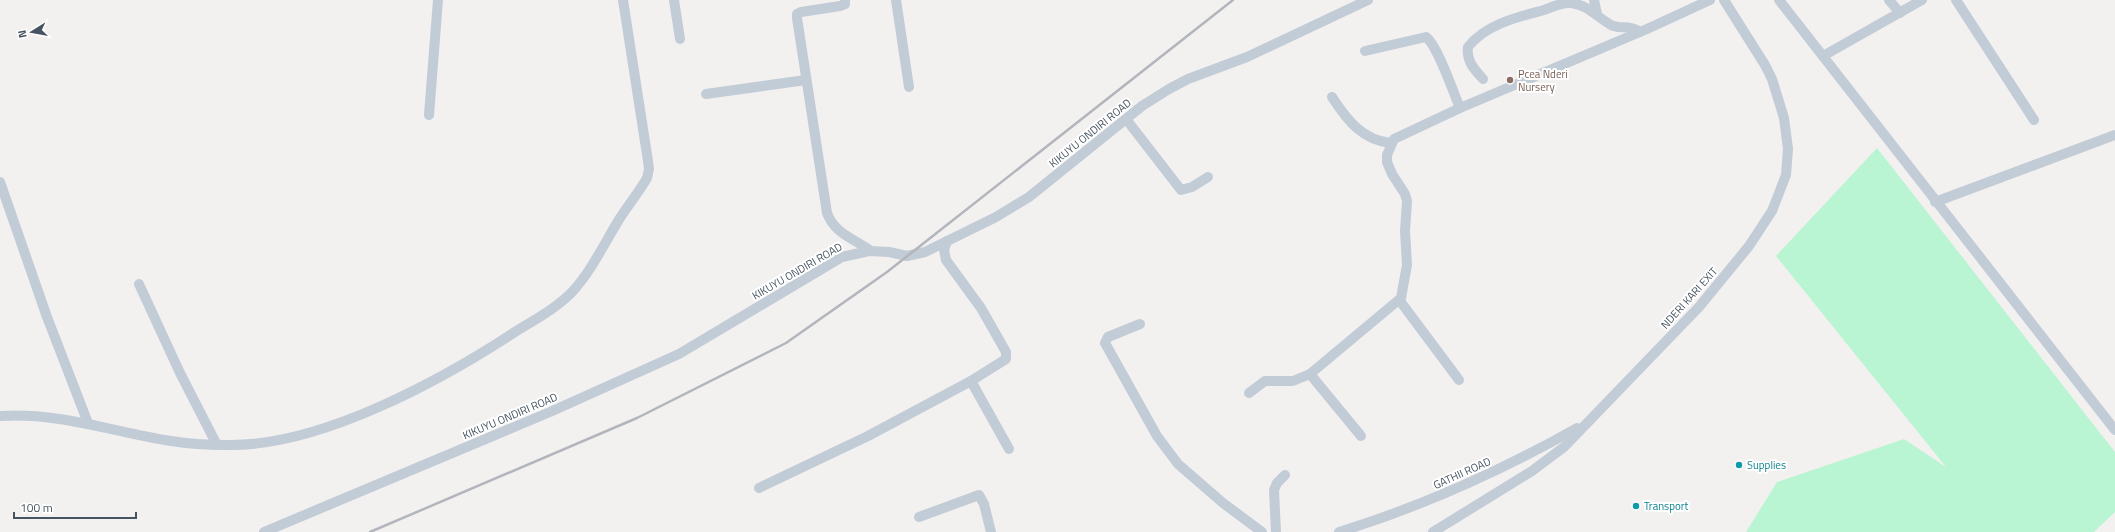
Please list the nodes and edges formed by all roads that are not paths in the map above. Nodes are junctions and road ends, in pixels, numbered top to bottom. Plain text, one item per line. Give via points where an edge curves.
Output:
1 (438, 0) edge
2 (622, 0) edge
3 (674, 0) edge
4 (846, 0) edge
5 (896, 0) edge
6 (1368, 0) edge
7 (1594, 0) edge
8 (1710, 0) edge
9 (1724, 0) edge
10 (1779, 0) edge
11 (1890, 0) edge
12 (1922, 0) edge
13 (1956, 0) edge
14 (1900, 13) junction
15 (1597, 14) junction
16 (1640, 32) junction
17 (680, 39) dead end
18 (1365, 51) dead end
19 (1823, 56) junction
20 (1483, 79) dead end
21 (806, 80) junction
22 (909, 87) dead end
23 (706, 94) dead end
24 (1332, 97) dead end
25 (1460, 108) junction
26 (429, 115) dead end
27 (1126, 119) junction
28 (2034, 120) dead end
29 (2115, 135) edge
30 (1391, 143) junction
31 (1208, 177) dead end
32 (0, 182) edge
33 (1935, 202) junction
34 (947, 241) junction
35 (871, 251) junction
36 (139, 284) dead end
37 (1400, 301) junction
38 (1140, 324) dead end
39 (1310, 374) junction
40 (1459, 380) dead end
41 (971, 381) junction
42 (1249, 393) dead end
43 (0, 416) edge
44 (1588, 422) junction
45 (88, 423) junction
46 (2115, 430) edge
47 (1361, 436) dead end
48 (217, 445) junction
49 (1009, 449) dead end
50 (1286, 475) dead end
51 (758, 488) dead end
52 (919, 517) dead end
53 (264, 532) edge
54 (991, 532) edge
55 (1262, 532) edge
56 (1276, 532) edge
57 (1340, 532) edge
58 (1433, 532) edge

1 - 26 street
2 - 48 street via 650,168 641,188 573,292 532,322 464,365 360,415 290,437 246,444
3 - 17 street
4 - 21 street via 840,6 797,14
5 - 22 street
6 - 27 street, KIKUYU ONDIRI ROAD via 1247,57 1188,79 1150,101
7 - 15 street
8 - 16 street
9 - 44 street, NDERI KARI EXIT via 1765,65 1776,92 1784,118 1788,148 1783,186 1762,228 1725,277
10 - 19 street
11 - 14 street
12 - 14 street
13 - 28 street
14 - 19 street
15 - 16 street via 1611,24 1630,26
15 - 20 street via 1577,4 1564,4 1503,22 1479,36 1468,47 1467,57
16 - 25 street
18 - 25 street via 1426,37 1444,69
19 - 33 street
21 - 23 street
21 - 35 street via 827,213 831,224
24 - 30 street via 1344,115 1361,132 1379,142
25 - 30 street via 1398,137
27 - 31 street via 1181,190 1192,187
27 - 34 street, KIKUYU ONDIRI ROAD via 1044,187 1001,214
29 - 33 street
30 - 37 street via 1386,155 1387,162 1405,194 1406,201 1407,266
32 - 45 street via 46,317
33 - 46 street
34 - 35 street, KIKUYU ONDIRI ROAD via 916,255
34 - 41 street via 944,250 946,260 981,308 1007,356 1004,362
35 - 53 street, KIKUYU ONDIRI ROAD via 842,257 656,365
36 - 48 street
37 - 39 street
37 - 40 street
38 - 55 street via 1108,337 1105,343 1158,436 1178,464 1224,504
39 - 42 street via 1293,380 1265,381
39 - 47 street
41 - 49 street
41 - 51 street via 868,436
43 - 45 street via 40,416
44 - 57 street, GATHII ROAD via 1499,470 1463,486
44 - 58 street, NDERI KARI EXIT via 1564,447 1538,467
45 - 48 street via 171,441
50 - 56 street via 1277,483 1274,490
52 - 54 street via 979,495

